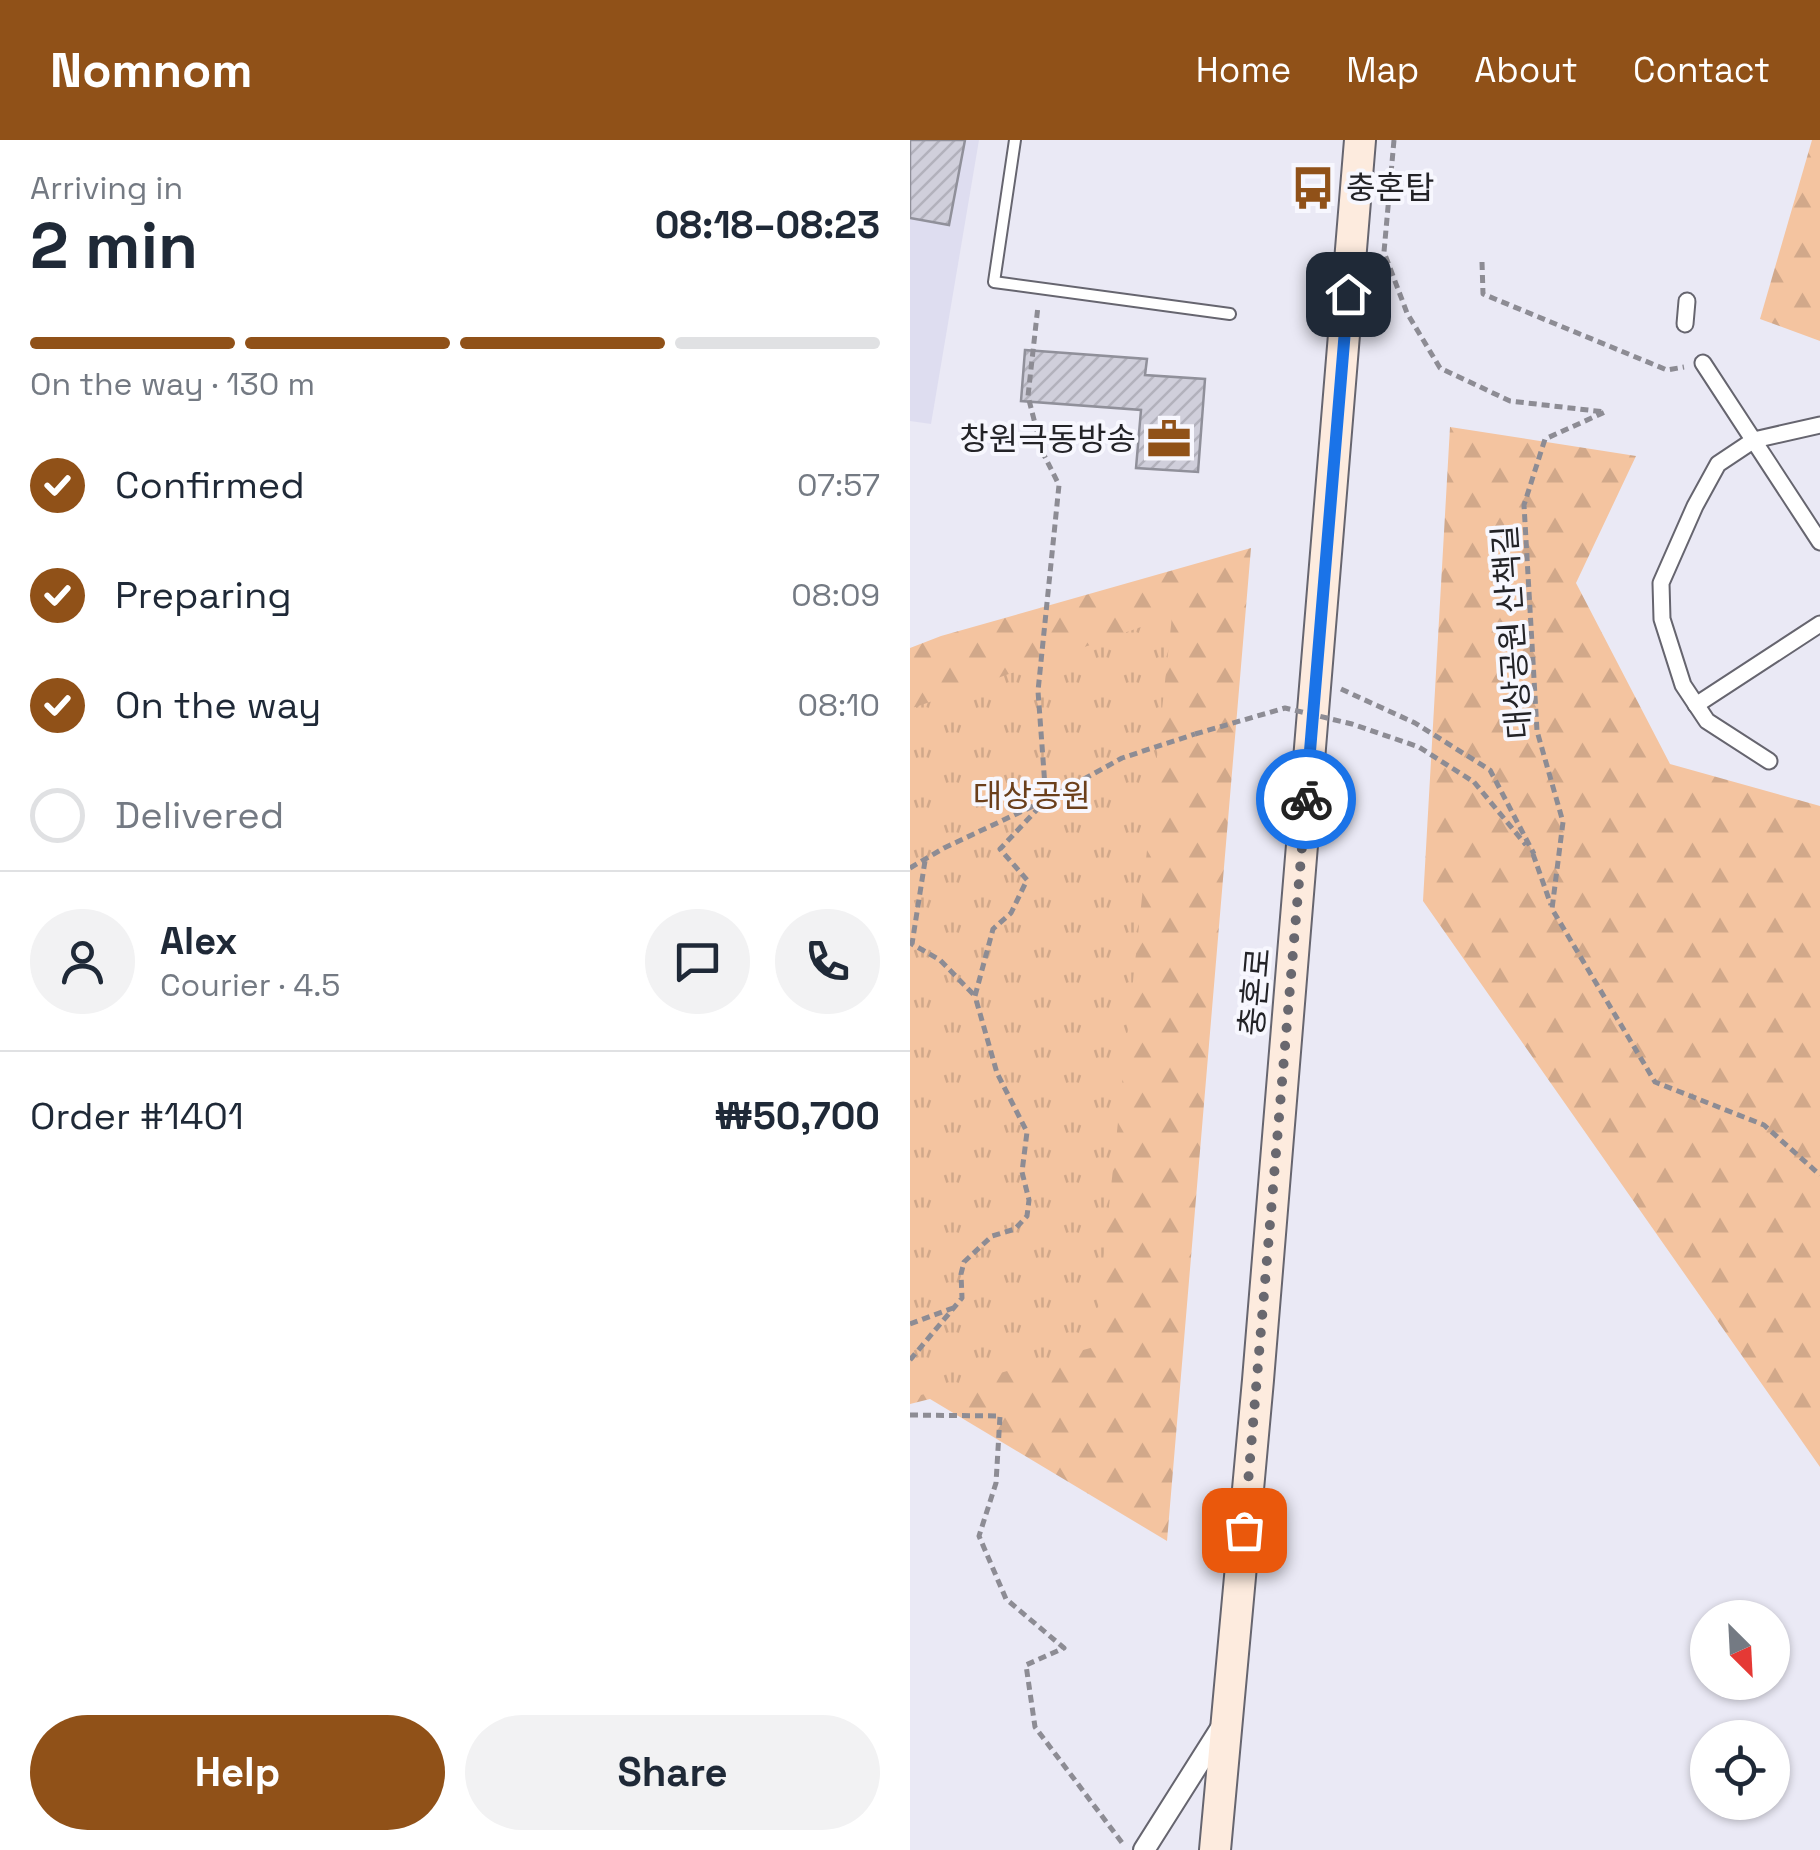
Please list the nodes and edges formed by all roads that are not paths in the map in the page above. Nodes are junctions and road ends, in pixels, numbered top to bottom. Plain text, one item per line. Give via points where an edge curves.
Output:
1 (1016, 140) edge
2 (1360, 140) edge
3 (1687, 301) dead end
4 (1230, 314) dead end
5 (1686, 324) dead end
6 (1703, 363) road end
7 (1820, 425) edge
8 (1754, 440) junction
9 (1820, 542) edge
10 (1820, 624) edge
11 (1696, 705) junction
12 (1769, 761) dead end
13 (1227, 1718) junction
14 (1144, 1850) edge
15 (1215, 1850) edge

1 - 4 lane via 994,282
2 - 13 main road, 충혼로
3 - 5 street
6 - 8 street
7 - 8 street
8 - 9 street
8 - 11 street via 1718,464 1661,583 1662,619
10 - 11 street
11 - 12 street via 1707,720
13 - 14 street
13 - 15 main road, 충혼로

